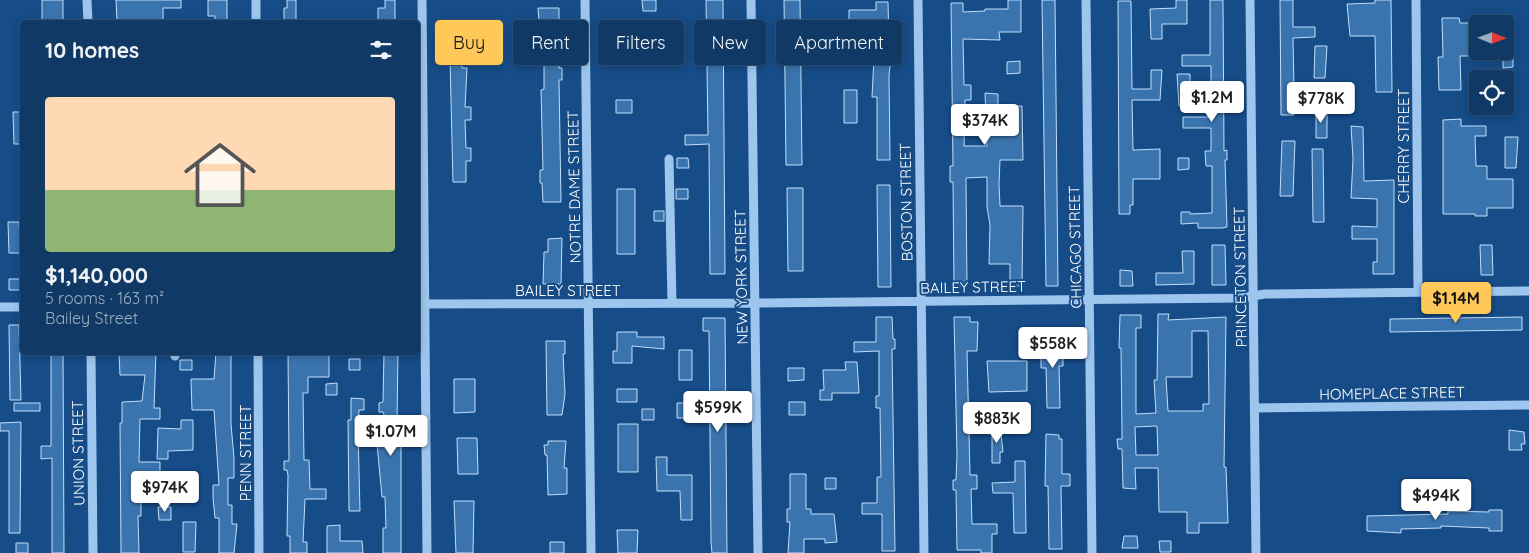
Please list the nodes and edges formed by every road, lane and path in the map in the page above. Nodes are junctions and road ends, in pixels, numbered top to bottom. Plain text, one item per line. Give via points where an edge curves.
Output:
1 (87, 0) edge
2 (256, 0) edge
3 (422, 0) edge
4 (586, 0) edge
5 (751, 0) edge
6 (918, 0) edge
7 (1086, 0) edge
8 (1250, 0) edge
9 (1416, 0) edge
10 (88, 20) edge
11 (256, 20) edge
12 (669, 159) dead end
13 (1529, 291) edge
14 (1418, 292) junction
15 (1253, 296) junction
16 (1089, 300) junction
17 (921, 302) junction
18 (589, 303) junction
19 (672, 303) junction
20 (421, 304) edge
21 (756, 304) junction
22 (0, 307) edge
23 (20, 307) edge
24 (91, 355) edge
25 (258, 355) edge
26 (1529, 405) edge
27 (1255, 408) junction
28 (93, 553) edge
29 (259, 553) edge
30 (427, 553) edge
31 (591, 553) edge
32 (758, 553) edge
33 (924, 553) edge
34 (1092, 553) edge
35 (1256, 553) edge

1 - 10 street
2 - 11 street
3 - 20 street
4 - 18 street, NOTRE DAME STREET
5 - 21 street, NEW YORK STREET
6 - 17 street, BOSTON STREET
7 - 16 street, CHICAGO STREET
8 - 15 street, PRINCETON STREET
9 - 14 street, CHERRY STREET
12 - 19 street
13 - 14 street, BAILEY STREET
14 - 15 street, BAILEY STREET
15 - 16 street, BAILEY STREET
15 - 27 street, PRINCETON STREET
16 - 17 street, BAILEY STREET
16 - 34 street, CHICAGO STREET
17 - 21 street, BAILEY STREET
17 - 33 street, BOSTON STREET
18 - 19 street, BAILEY STREET
18 - 20 street, BAILEY STREET
18 - 31 street, NOTRE DAME STREET
19 - 21 street, BAILEY STREET
20 - 30 street
21 - 32 street, NEW YORK STREET
22 - 23 street
24 - 28 street, UNION STREET
25 - 29 street, PENN STREET
26 - 27 street, HOMEPLACE STREET
27 - 35 street, PRINCETON STREET

